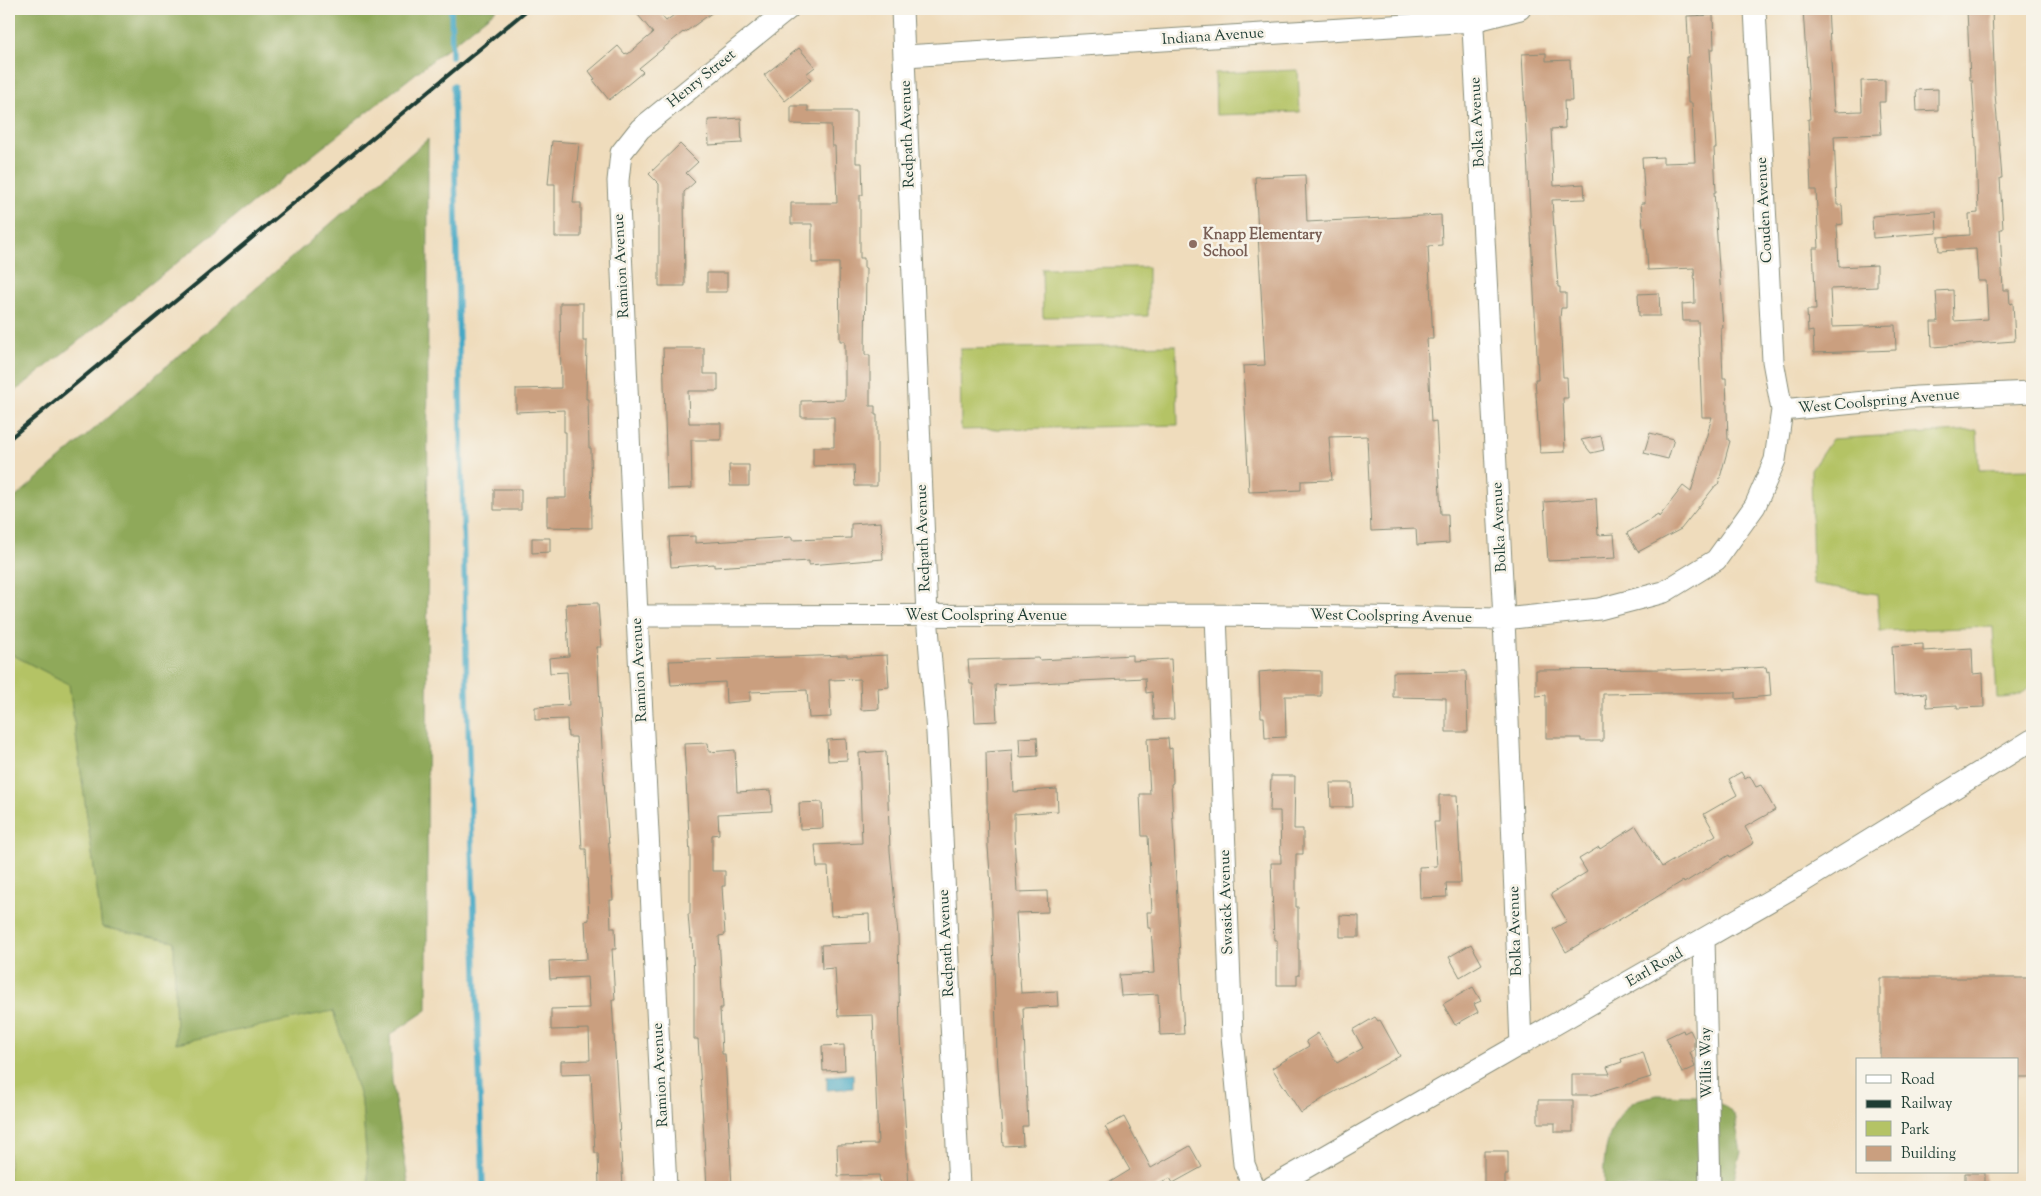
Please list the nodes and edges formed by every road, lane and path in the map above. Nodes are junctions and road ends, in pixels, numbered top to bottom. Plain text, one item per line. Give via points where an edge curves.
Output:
1 (788, 9) edge
2 (902, 9) edge
3 (1520, 9) edge
4 (1755, 9) edge
5 (1472, 15) edge
6 (905, 56) junction
7 (621, 153) joint
8 (2032, 392) edge
9 (1782, 410) junction
10 (1216, 615) junction
11 (637, 616) junction
12 (927, 616) junction
13 (1504, 618) junction
14 (2032, 740) edge
15 (1704, 939) junction
16 (1521, 1045) junction
17 (666, 1187) edge
18 (959, 1187) edge
19 (1253, 1187) edge
20 (1272, 1187) edge
21 (1710, 1187) edge

1 - 7 street, Henry Street via 640,129
2 - 6 street, Redpath Avenue
3 - 5 street, Indiana Avenue
4 - 9 street, Couden Avenue via 1773,361
5 - 6 street, Indiana Avenue
5 - 13 street, Bolka Avenue
6 - 12 street, Redpath Avenue
7 - 11 street, Ramion Avenue via 618,181
8 - 9 street, West Coolspring Avenue via 1917,397
9 - 13 street, West Coolspring Avenue via 1774,460 1755,506 1716,560 1664,592 1598,609
10 - 12 street, West Coolspring Avenue
10 - 13 street, West Coolspring Avenue
10 - 19 street, Swasick Avenue via 1232,1036 1244,1164
11 - 12 street, West Coolspring Avenue
11 - 17 street, Ramion Avenue
12 - 18 street, Redpath Avenue via 937,733
13 - 16 street, Bolka Avenue
14 - 15 street, Earl Road
15 - 16 street, Earl Road
15 - 21 street, Willis Way
16 - 20 street, Earl Road

